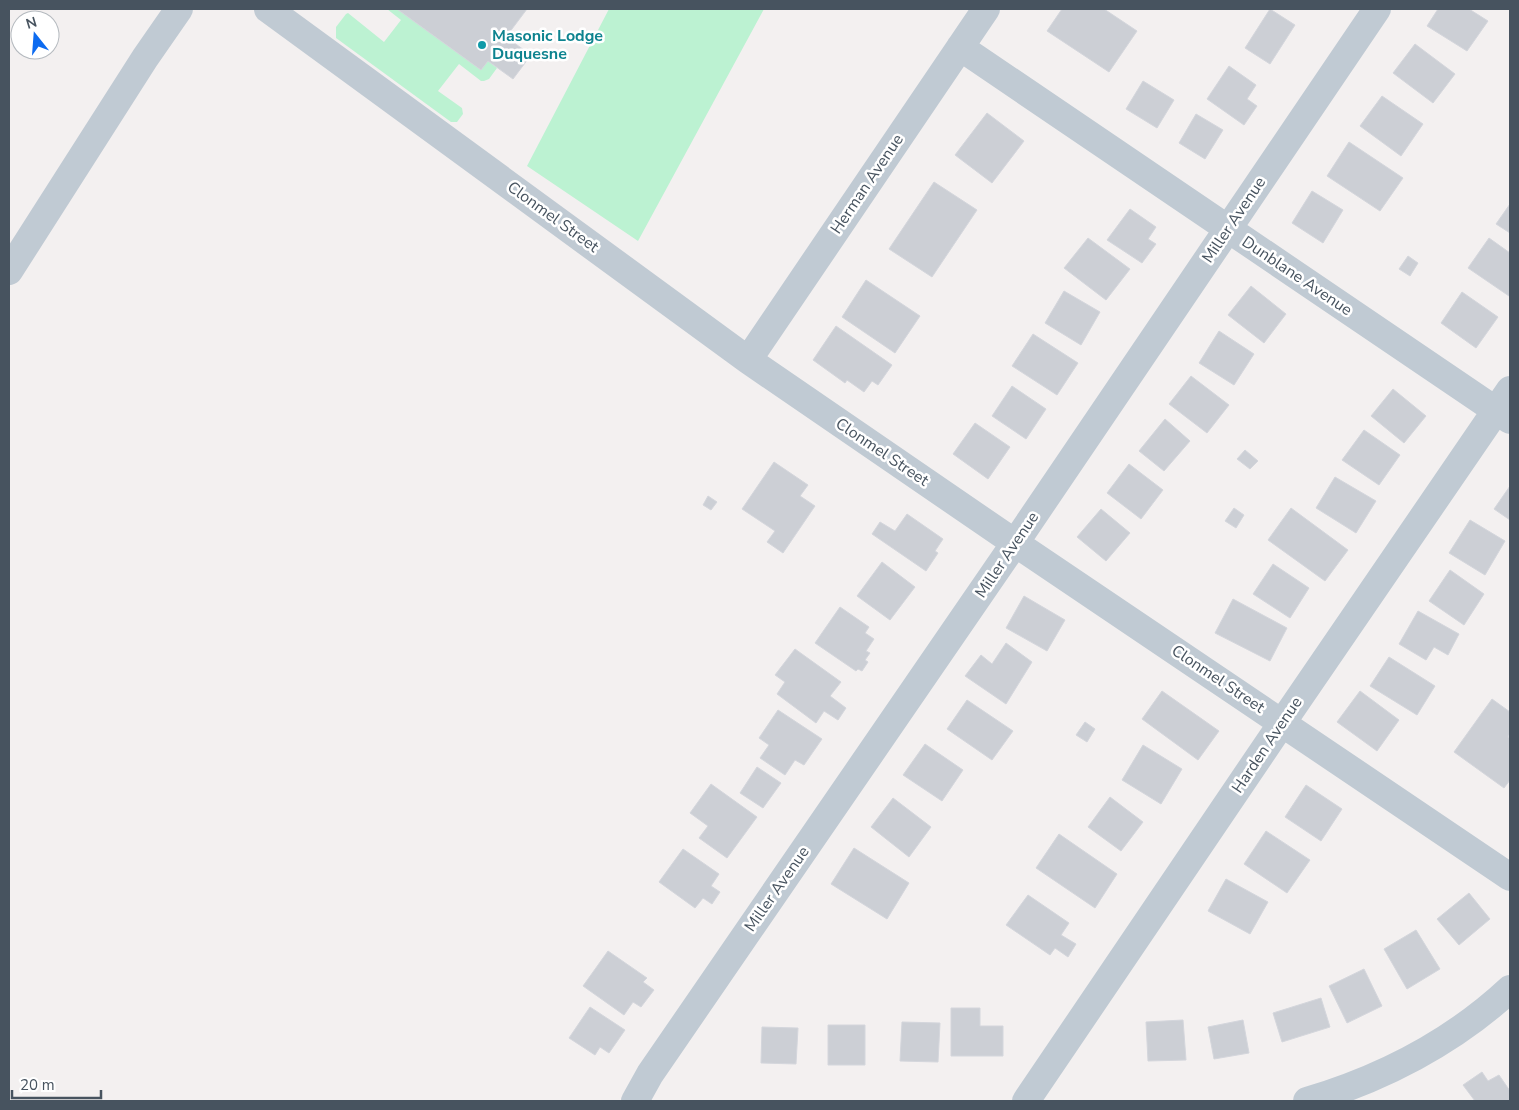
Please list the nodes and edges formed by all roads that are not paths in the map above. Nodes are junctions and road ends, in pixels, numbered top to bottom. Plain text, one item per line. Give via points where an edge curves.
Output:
1 (268, 9) edge
2 (986, 9) edge
3 (1377, 9) edge
4 (166, 13) edge
5 (960, 47) junction
6 (1228, 229) junction
7 (9, 271) edge
8 (748, 360) junction
9 (1505, 407) edge
10 (1015, 543) junction
11 (1282, 723) junction
12 (1510, 877) edge
13 (1510, 989) edge
14 (634, 1101) edge
15 (1026, 1101) edge
16 (1307, 1101) edge

1 - 8 street, Clonmel Street
2 - 5 street, Herman Avenue
3 - 6 street, Miller Avenue
4 - 7 street via 145,58
5 - 6 street, Dunblane Avenue
5 - 8 street, Herman Avenue
6 - 9 street, Dunblane Avenue
6 - 10 street, Miller Avenue
8 - 10 street, Clonmel Street
9 - 11 street, Harden Avenue
10 - 11 street, Clonmel Street
10 - 14 street, Miller Avenue
11 - 12 street, Clonmel Street
11 - 15 street, Harden Avenue
13 - 16 street via 1495,1004 1419,1055 1376,1077

